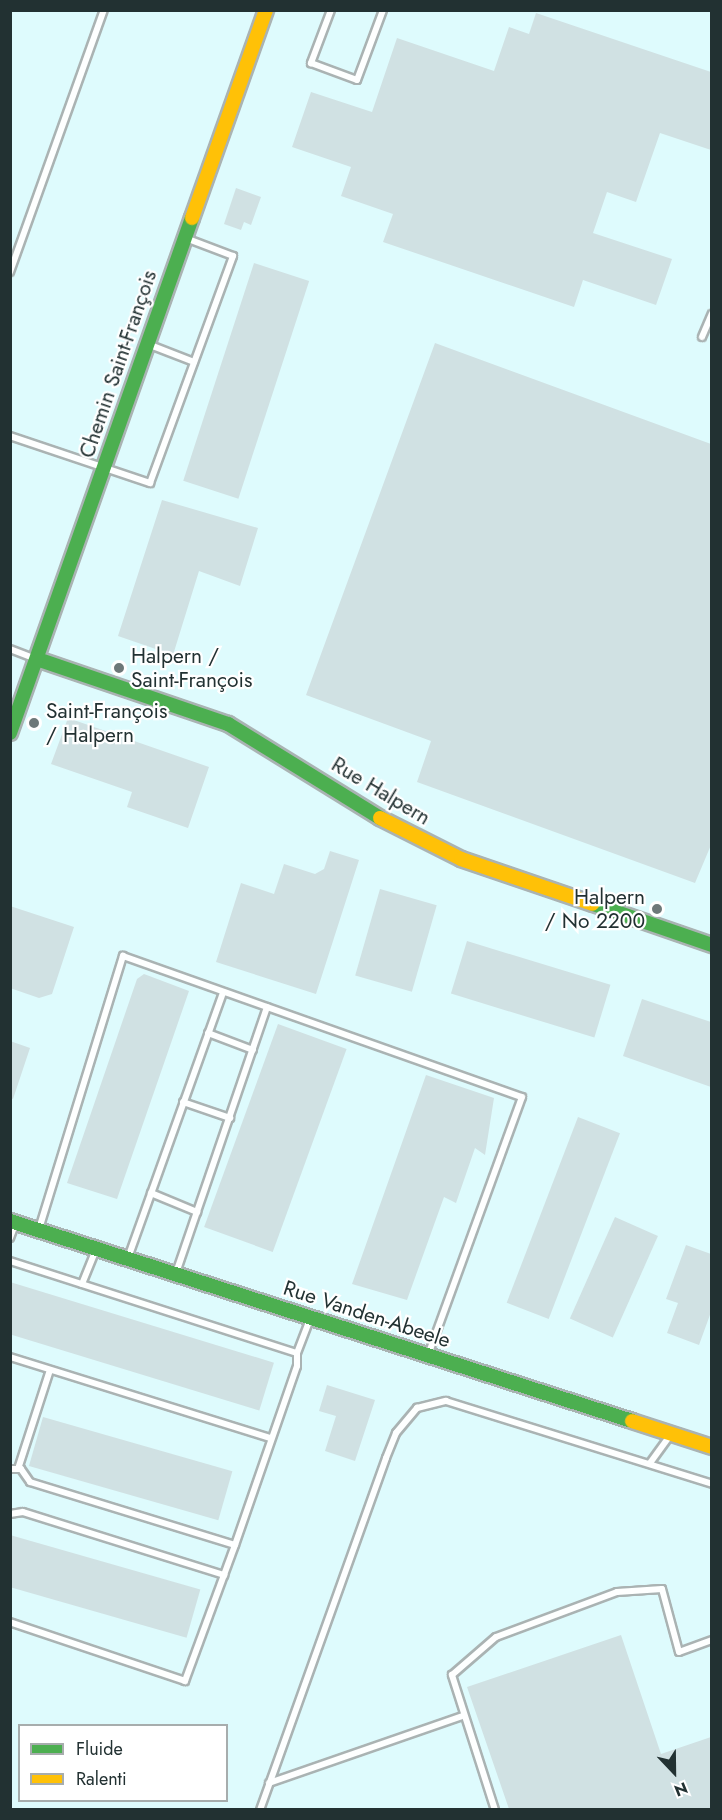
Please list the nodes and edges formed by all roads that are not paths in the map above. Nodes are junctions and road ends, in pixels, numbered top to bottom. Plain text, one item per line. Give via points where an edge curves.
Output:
1 (104, 10) edge
2 (267, 10) edge
3 (331, 10) edge
4 (383, 10) edge
5 (184, 238) junction
6 (10, 272) edge
7 (711, 314) edge
8 (702, 337) dead end
9 (147, 344) junction
10 (194, 362) junction
11 (10, 436) edge
12 (104, 468) junction
13 (10, 649) edge
14 (37, 659) junction
15 (10, 733) edge
16 (711, 945) edge
17 (223, 992) junction
18 (267, 1007) junction
19 (208, 1033) junction
20 (253, 1050) junction
21 (183, 1102) junction
22 (230, 1118) junction
23 (151, 1193) junction
24 (197, 1212) junction
25 (13, 1222) edge
26 (39, 1230) junction
27 (10, 1238) edge
28 (96, 1248) junction
29 (128, 1258) junction
30 (10, 1261) edge
31 (176, 1274) junction
32 (82, 1284) junction
33 (310, 1317) junction
34 (297, 1353) junction
35 (428, 1355) junction
36 (10, 1358) edge
37 (50, 1370) junction
38 (671, 1434) junction
39 (270, 1438) junction
40 (711, 1444) edge
41 (650, 1463) junction
42 (14, 1469) edge
43 (711, 1484) edge
44 (10, 1514) edge
45 (235, 1545) junction
46 (224, 1575) junction
47 (10, 1622) edge
48 (711, 1640) edge
49 (462, 1716) junction
50 (269, 1783) junction
51 (260, 1809) edge
52 (495, 1809) edge

1 - 6 lane
2 - 5 street, Chemin Saint-François
3 - 4 lane via 311,63 357,80
5 - 9 street, Chemin Saint-François
5 - 10 lane via 233,256
7 - 8 lane
9 - 10 lane
9 - 12 street, Chemin Saint-François
10 - 12 lane via 150,483
11 - 12 lane
12 - 14 street, Chemin Saint-François
13 - 14 lane
14 - 15 street, Chemin Saint-François
14 - 16 street, Rue Halpern via 228,724 393,826 461,859
17 - 18 lane
17 - 19 lane
17 - 26 lane via 123,956
18 - 20 lane
18 - 35 lane via 522,1097
19 - 20 lane
19 - 21 lane
20 - 22 lane
21 - 22 lane
21 - 23 lane
22 - 24 lane
23 - 24 lane
23 - 29 lane
24 - 31 lane
25 - 26 street, Rue Vanden-Abeele
25 - 27 lane
26 - 28 street, Rue Vanden-Abeele
28 - 29 street, Rue Vanden-Abeele
28 - 32 lane
29 - 31 street, Rue Vanden-Abeele
30 - 32 lane
31 - 33 street, Rue Vanden-Abeele
32 - 34 lane
33 - 34 lane
33 - 35 street, Rue Vanden-Abeele
34 - 39 lane via 297,1366
35 - 38 street, Rue Vanden-Abeele
36 - 37 lane
37 - 39 lane
37 - 42 lane
38 - 40 street, Rue Vanden-Abeele
38 - 41 lane
39 - 45 lane
41 - 43 lane
41 - 50 lane via 446,1401 417,1408 393,1441
42 - 45 lane via 30,1482
44 - 46 lane via 23,1512
45 - 46 lane
46 - 47 lane via 185,1681
48 - 49 lane via 679,1652 662,1589 617,1592 496,1637 452,1675
49 - 50 lane
49 - 52 lane
50 - 51 lane

